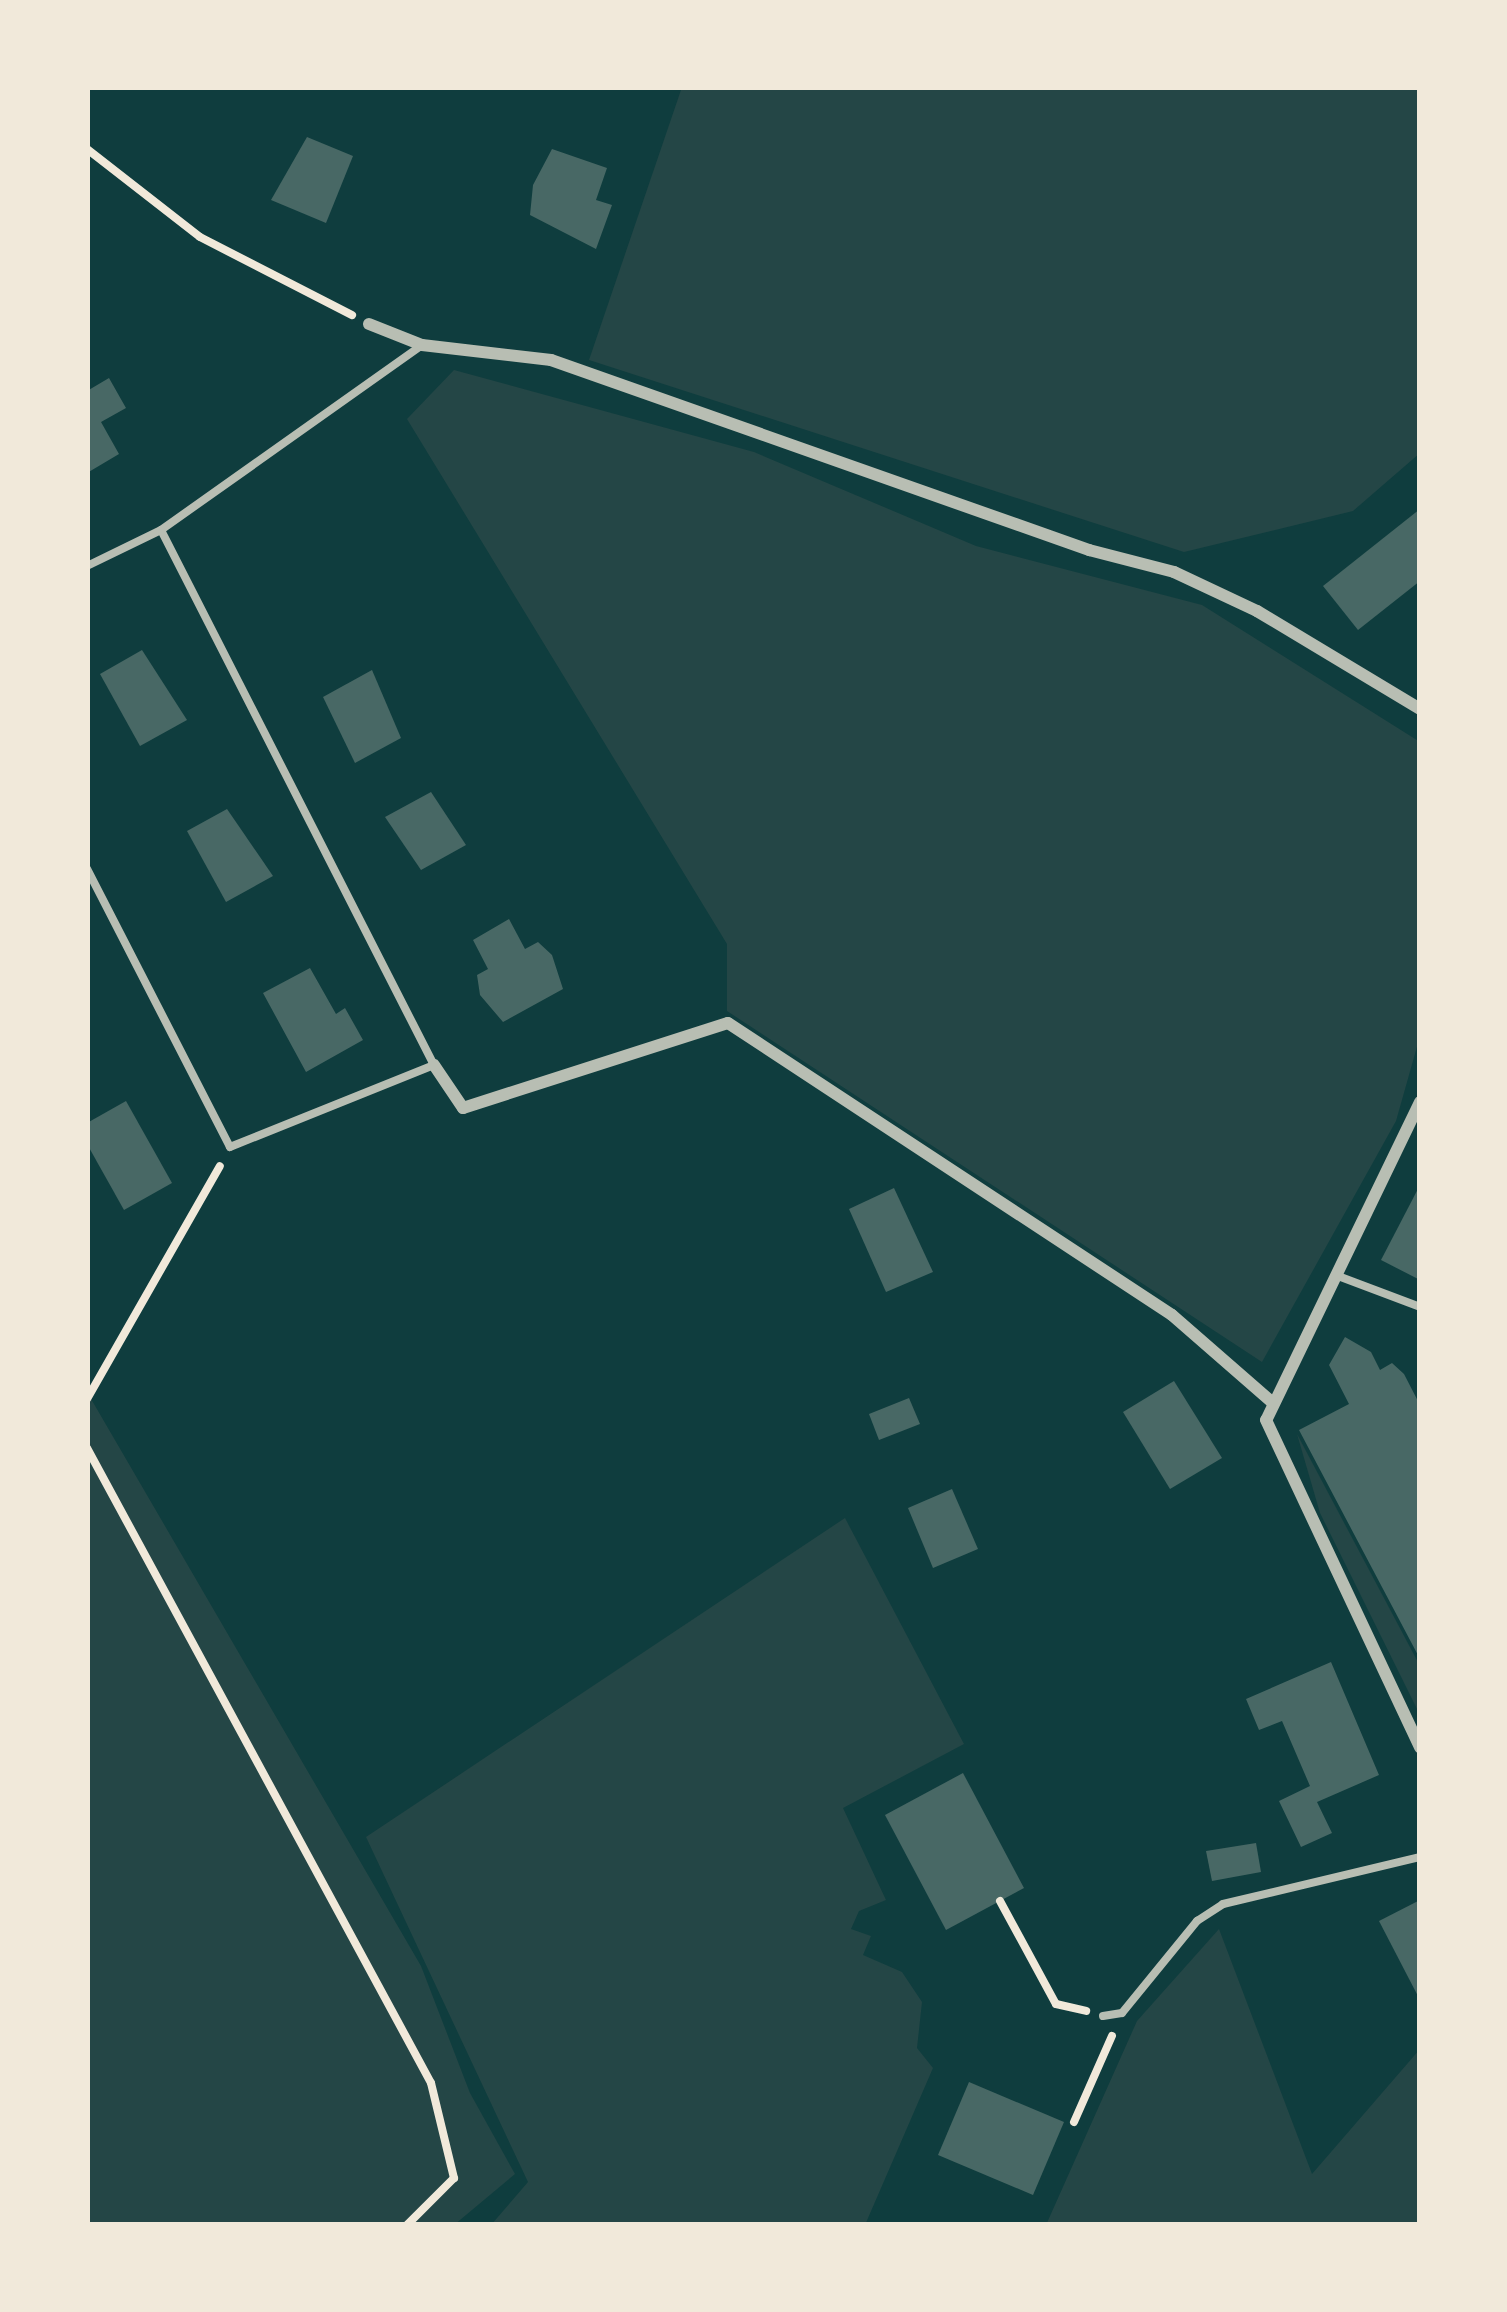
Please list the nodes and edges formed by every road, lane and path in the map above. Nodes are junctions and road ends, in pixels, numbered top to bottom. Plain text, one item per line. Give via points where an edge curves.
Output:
1 (87, 149) edge
2 (369, 324) joint
3 (422, 345) junction
4 (161, 530) junction
5 (87, 566) edge
6 (1420, 709) edge
7 (87, 869) edge
8 (434, 1065) junction
9 (1420, 1102) edge
10 (230, 1147) junction
11 (1338, 1276) junction
12 (1420, 1306) edge
13 (87, 1374) edge
14 (93, 1386) junction
15 (87, 1399) edge
16 (1274, 1403) junction
17 (87, 1448) edge
18 (1420, 1748) edge
19 (1420, 1858) edge
20 (1000, 1901) dead end
21 (1122, 2013) junction
22 (1103, 2016) joint
23 (1074, 2122) dead end
24 (406, 2225) edge

1 - 2 path via 200,237
2 - 3 street
3 - 4 lane
3 - 6 street via 550,360 1089,550 1174,572
4 - 5 lane
4 - 8 lane
7 - 10 lane
8 - 10 lane
8 - 16 street via 463,1108 728,1023 1172,1315
9 - 11 street
10 - 14 path
11 - 12 lane
11 - 16 street
13 - 14 path
14 - 15 path
16 - 18 street via 1266,1420
17 - 24 path via 431,2083 454,2178
19 - 21 lane via 1223,1904 1196,1921
20 - 22 path via 1056,2004
21 - 22 lane
21 - 23 path

